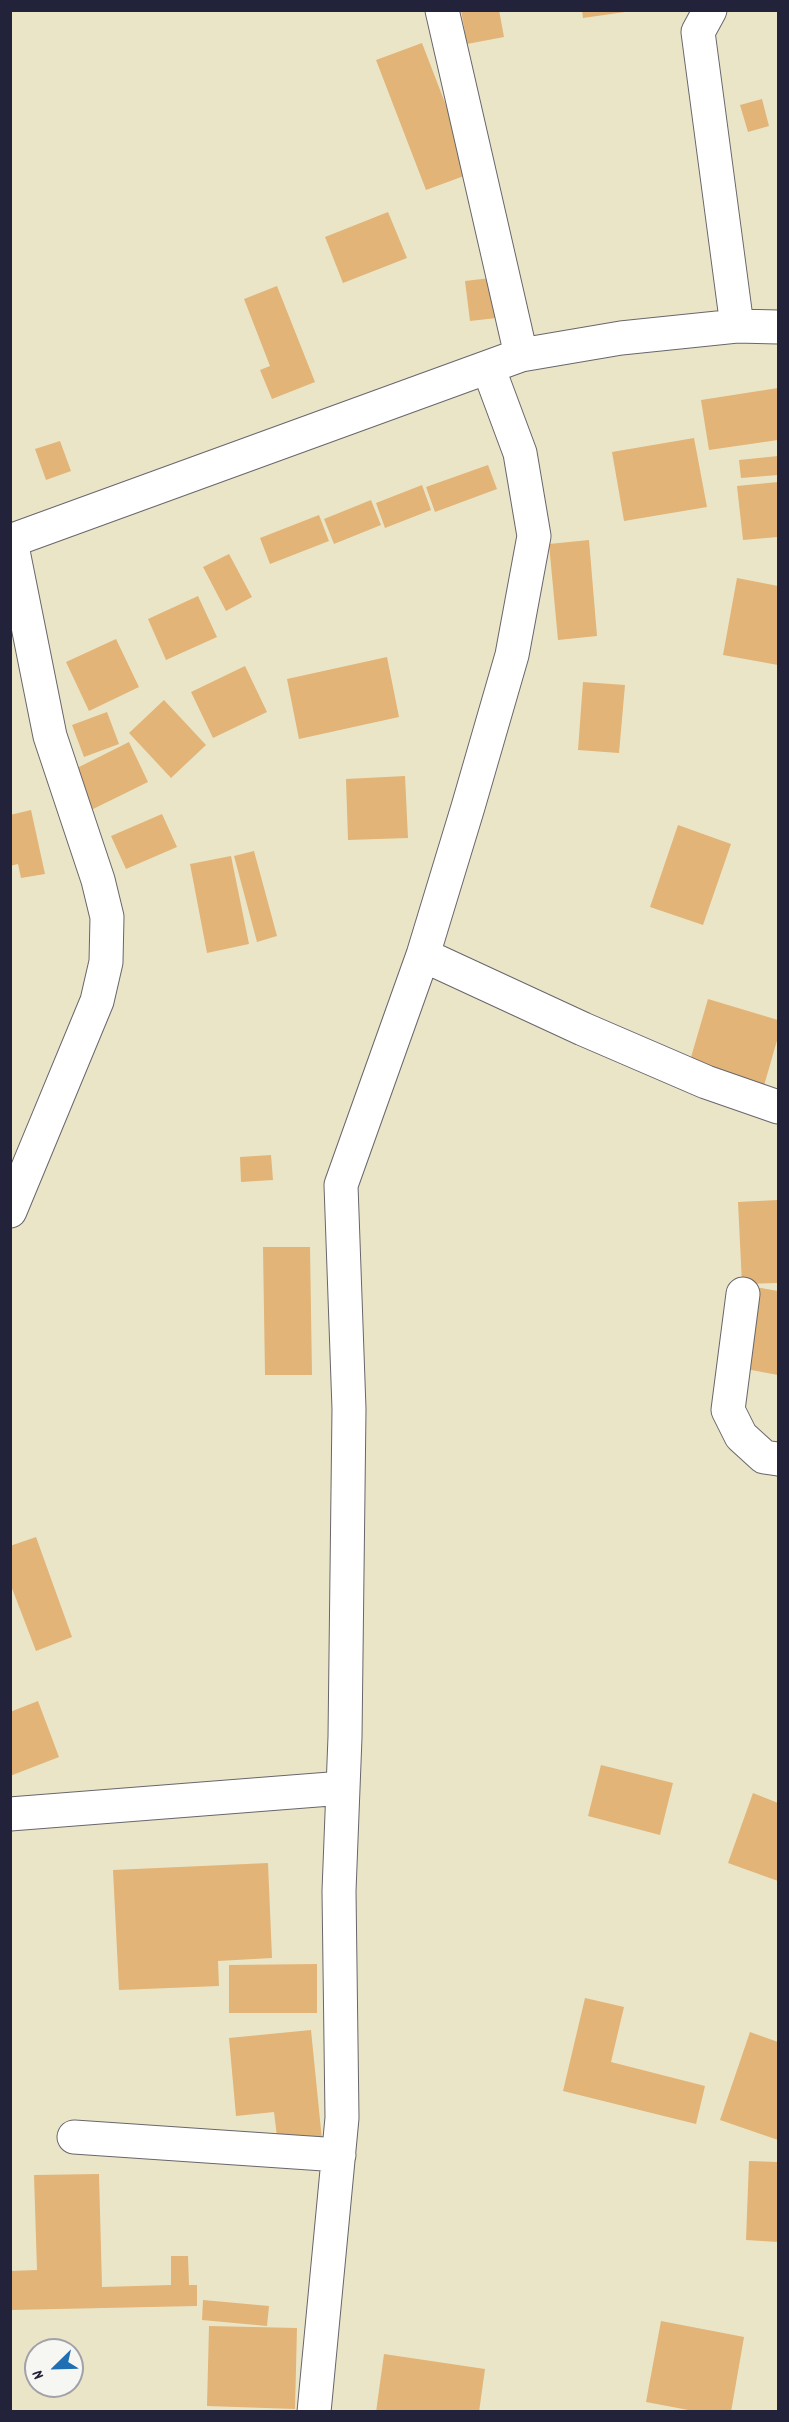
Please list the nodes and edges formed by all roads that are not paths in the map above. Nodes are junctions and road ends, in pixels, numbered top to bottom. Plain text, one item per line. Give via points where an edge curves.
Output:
1 (442, 10) edge
2 (710, 10) edge
3 (737, 326) junction
4 (778, 327) edge
5 (521, 355) junction
6 (488, 368) junction
7 (11, 541) edge
8 (423, 955) junction
9 (778, 1107) edge
10 (10, 1211) edge
11 (743, 1294) dead end
12 (778, 1459) edge
13 (343, 1788) junction
14 (10, 1814) edge
15 (75, 2137) dead end
16 (339, 2155) junction
17 (314, 2412) edge

1 - 5 street
2 - 3 street via 698,32
3 - 4 street
3 - 5 street via 621,338
5 - 6 street
6 - 7 street
6 - 8 street via 520,453 534,536 512,655
7 - 10 street via 50,736 107,917 106,962 97,1001
8 - 9 street via 706,1082
8 - 13 street via 341,1185 349,1409
11 - 12 street via 728,1410 741,1436 764,1457
13 - 14 street
13 - 16 street
15 - 16 street
16 - 17 street

